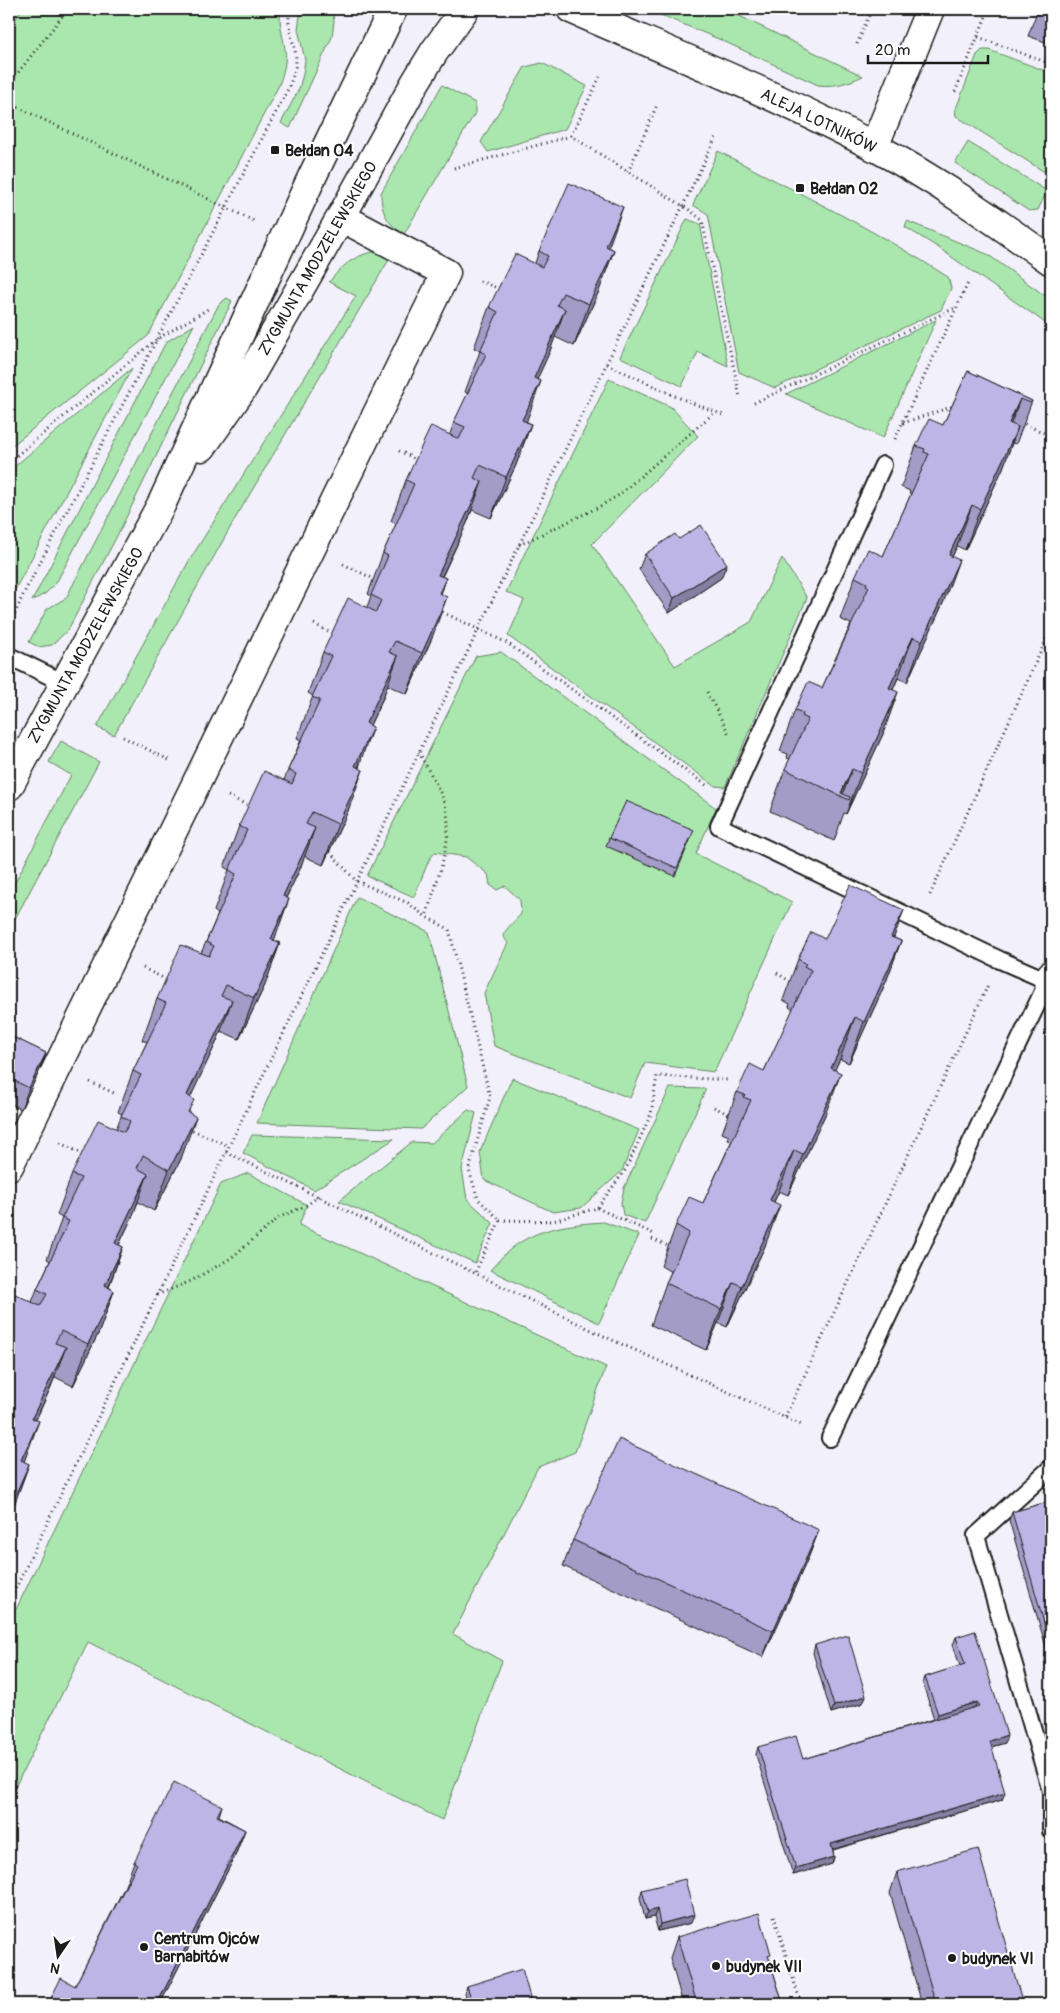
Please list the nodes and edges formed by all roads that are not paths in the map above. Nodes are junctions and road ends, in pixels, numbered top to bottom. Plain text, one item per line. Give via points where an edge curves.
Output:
1 (393, 9) edge
2 (465, 9) edge
3 (571, 9) edge
4 (930, 9) edge
5 (874, 147) junction
6 (341, 217) junction
7 (1051, 260) edge
8 (883, 465) road end
9 (162, 504) junction
10 (9, 656) edge
11 (64, 683) junction
12 (9, 786) edge
13 (1050, 978) edge
14 (9, 1166) edge
15 (830, 1438) road end
16 (1051, 1468) edge
17 (1051, 1831) edge

1 - 9 street, ZYGMUNTA MODZELEWSKIEGO
2 - 6 street, ZYGMUNTA MODZELEWSKIEGO via 415,83
3 - 5 street, ALEJA LOTNIKÓW via 718,71
4 - 5 street
5 - 7 street, ALEJA LOTNIKÓW
6 - 9 street, ZYGMUNTA MODZELEWSKIEGO via 243,388
6 - 14 street via 446,273
8 - 13 lane via 718,826 1000,960
9 - 11 street, ZYGMUNTA MODZELEWSKIEGO
10 - 11 lane
11 - 12 street, ZYGMUNTA MODZELEWSKIEGO
13 - 15 lane
16 - 17 lane via 976,1536 1051,1791

